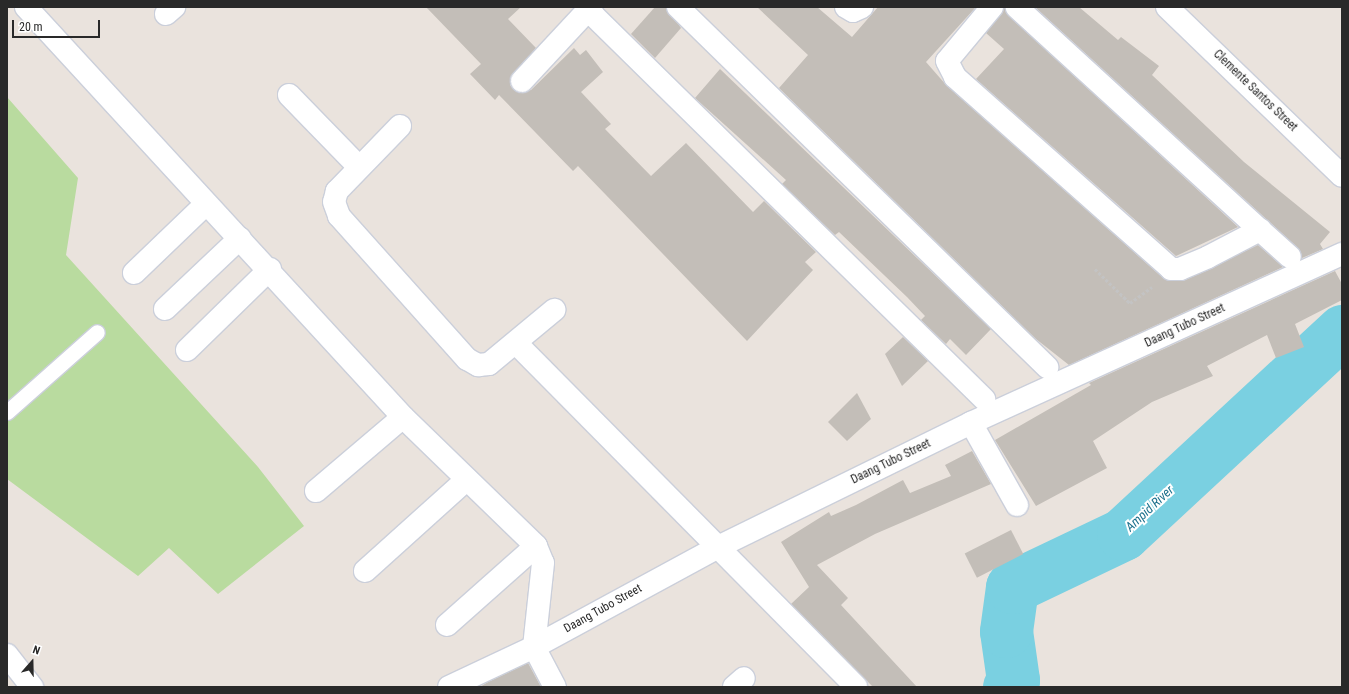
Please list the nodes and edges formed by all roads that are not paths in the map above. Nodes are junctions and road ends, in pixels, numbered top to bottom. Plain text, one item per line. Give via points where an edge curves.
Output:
1 (26, 7) edge
2 (678, 7) edge
3 (846, 7) edge
4 (862, 7) edge
5 (992, 7) edge
6 (1017, 7) edge
7 (1167, 7) edge
8 (588, 8) edge
9 (522, 81) dead end
10 (289, 95) dead end
11 (400, 126) dead end
12 (358, 166) junction
13 (1342, 176) edge
14 (206, 204) junction
15 (1260, 230) junction
16 (240, 238) junction
17 (1342, 254) edge
18 (1290, 258) dead end
19 (270, 268) junction
20 (134, 273) dead end
21 (165, 309) dead end
22 (554, 310) dead end
23 (96, 332) dead end
24 (517, 344) junction
25 (187, 350) dead end
26 (1047, 367) dead end
27 (984, 398) dead end
28 (7, 412) edge
29 (403, 417) junction
30 (971, 423) junction
31 (467, 479) junction
32 (316, 491) dead end
33 (1017, 505) dead end
34 (536, 546) junction
35 (716, 548) junction
36 (365, 571) dead end
37 (447, 625) dead end
38 (534, 647) junction
39 (7, 655) edge
40 (32, 687) edge
41 (449, 687) edge
42 (555, 687) edge
43 (856, 687) edge

1 - 14 street
2 - 26 street
3 - 4 street via 853,11
5 - 15 street via 947,61 955,77 1176,270
6 - 15 street
7 - 13 street, Clemente Santos Street
8 - 9 street
8 - 27 street
10 - 12 street
11 - 12 street
12 - 24 street via 337,191 334,202 339,216 451,342 467,359 478,365 489,364
14 - 16 street
14 - 20 street
15 - 18 street
16 - 19 street
16 - 21 street
17 - 30 street, Daang Tubo Street
19 - 25 street
19 - 29 street
22 - 24 street
23 - 28 lane
24 - 35 street
29 - 31 street
29 - 32 street
30 - 33 street
30 - 35 street, Daang Tubo Street
31 - 34 street
31 - 36 street
34 - 37 street
34 - 38 street via 543,563
35 - 38 street, Daang Tubo Street
35 - 43 street
38 - 41 street, Daang Tubo Street
38 - 42 street
39 - 40 street

